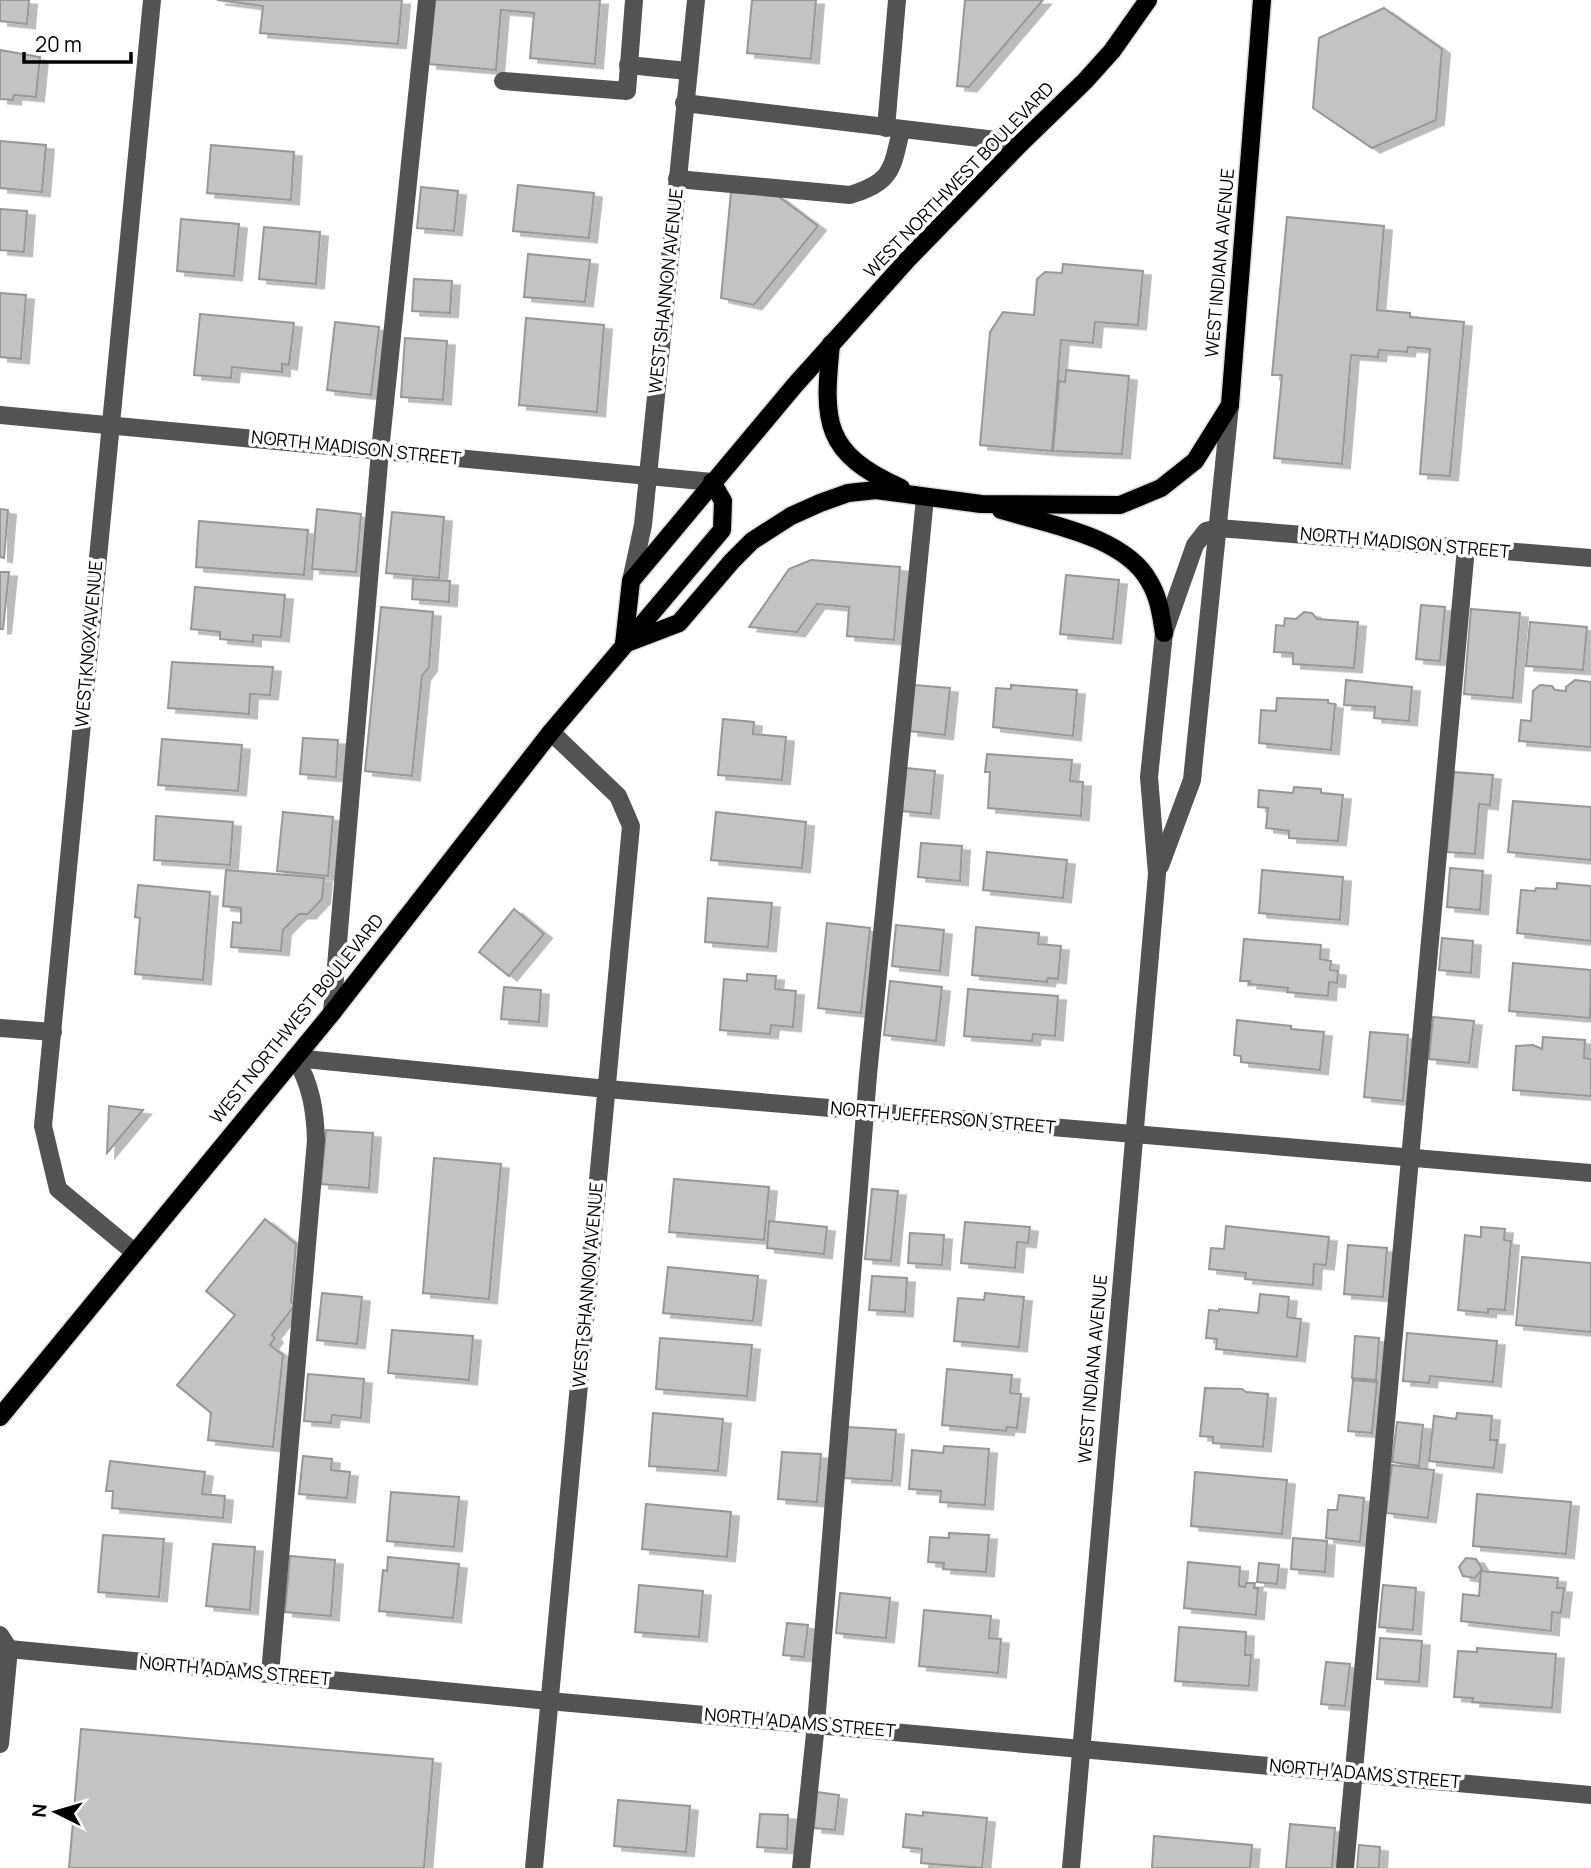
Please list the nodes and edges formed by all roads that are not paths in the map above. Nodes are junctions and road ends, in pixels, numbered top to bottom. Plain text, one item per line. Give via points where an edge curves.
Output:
1 (152, 0) edge
2 (427, 0) edge
3 (634, 0) edge
4 (696, 0) edge
5 (897, 0) edge
6 (1148, 0) edge
7 (1262, 0) edge
8 (628, 65) junction
9 (688, 71) junction
10 (503, 81) dead end
11 (684, 103) junction
12 (894, 130) junction
13 (1021, 143) junction
14 (677, 179) junction
15 (831, 345) junction
16 (1230, 405) junction
17 (0, 415) edge
18 (110, 425) junction
19 (380, 451) junction
20 (648, 476) junction
21 (712, 482) junction
22 (925, 498) junction
23 (981, 504) junction
24 (1219, 528) junction
25 (1466, 548) junction
26 (1591, 558) edge
27 (631, 582) junction
28 (1164, 633) junction
29 (624, 644) junction
30 (551, 732) junction
31 (1157, 874) junction
32 (332, 1013) junction
33 (0, 1028) edge
34 (53, 1032) junction
35 (295, 1058) junction
36 (607, 1089) junction
37 (865, 1111) junction
38 (1134, 1134) junction
39 (1409, 1158) junction
40 (1591, 1174) edge
41 (134, 1252) junction
42 (0, 1418) edge
43 (4, 1642) edge
44 (270, 1674) junction
45 (549, 1701) junction
46 (816, 1724) junction
47 (0, 1744) edge
48 (1082, 1748) junction
49 (1353, 1774) junction
50 (1591, 1795) edge
51 (534, 1868) edge
52 (802, 1868) edge
53 (1071, 1868) edge
54 (1345, 1868) edge

1 - 18 street, WEST KNOX AVENUE
2 - 19 street
3 - 8 street
4 - 9 street, WEST SHANNON AVENUE
5 - 12 street
6 - 13 main road, WEST NORTHWEST BOULEVARD via 1112,51
7 - 16 main road, WEST INDIANA AVENUE
8 - 9 street
8 - 10 street via 627,91
9 - 11 street, WEST SHANNON AVENUE
11 - 12 street
11 - 14 street, WEST SHANNON AVENUE
12 - 13 street
12 - 14 street via 892,167 873,188 850,195
13 - 15 main road, WEST NORTHWEST BOULEVARD
14 - 20 street, WEST SHANNON AVENUE
15 - 21 main road, WEST NORTHWEST BOULEVARD
15 - 22 main road via 827,391 837,439 864,469
16 - 23 main road, WEST NORTHWEST BOULEVARD via 1195,461 1161,488 1120,505
16 - 24 street, WEST INDIANA AVENUE
17 - 18 street, NORTH MADISON STREET
18 - 19 street, NORTH MADISON STREET
18 - 34 street, WEST KNOX AVENUE
19 - 20 street, NORTH MADISON STREET
19 - 32 street
20 - 21 street, NORTH MADISON STREET
20 - 27 street, WEST SHANNON AVENUE
21 - 27 main road
21 - 29 main road via 723,501 722,530
22 - 23 main road, WEST NORTHWEST BOULEVARD
22 - 29 main road, WEST NORTHWEST BOULEVARD via 876,490 848,493 808,508 752,541 685,616
22 - 37 street
23 - 28 main road via 1093,538 1129,557 1155,592
24 - 25 street, NORTH MADISON STREET
24 - 28 street, WEST INDIANA AVENUE via 1206,531 1195,545
24 - 31 street, WEST INDIANA AVENUE via 1192,780
25 - 26 street, NORTH MADISON STREET
25 - 39 street
27 - 29 main road
28 - 31 street, WEST INDIANA AVENUE via 1149,777
29 - 30 main road, WEST NORTHWEST BOULEVARD
30 - 32 main road, WEST NORTHWEST BOULEVARD
30 - 36 street, WEST SHANNON AVENUE via 618,796 631,825
31 - 38 street, WEST INDIANA AVENUE
32 - 35 main road, WEST NORTHWEST BOULEVARD
33 - 34 street
34 - 41 street, WEST KNOX AVENUE via 43,1126 58,1189
35 - 36 street, NORTH JEFFERSON STREET
35 - 41 main road, WEST NORTHWEST BOULEVARD
35 - 44 street via 306,1076 314,1106 316,1140
36 - 37 street, NORTH JEFFERSON STREET
36 - 45 street, WEST SHANNON AVENUE
37 - 38 street, NORTH JEFFERSON STREET
37 - 46 street
38 - 39 street, NORTH JEFFERSON STREET
38 - 48 street, WEST INDIANA AVENUE
39 - 40 street, NORTH JEFFERSON STREET
39 - 49 street
41 - 42 main road, WEST NORTHWEST BOULEVARD
43 - 44 street, NORTH ADAMS STREET
43 - 47 street
44 - 45 street, NORTH ADAMS STREET
45 - 46 street, NORTH ADAMS STREET
45 - 51 street, WEST SHANNON AVENUE
46 - 48 street, NORTH ADAMS STREET
46 - 52 street
48 - 49 street, NORTH ADAMS STREET
48 - 53 street, WEST INDIANA AVENUE
49 - 50 street, NORTH ADAMS STREET
49 - 54 street

